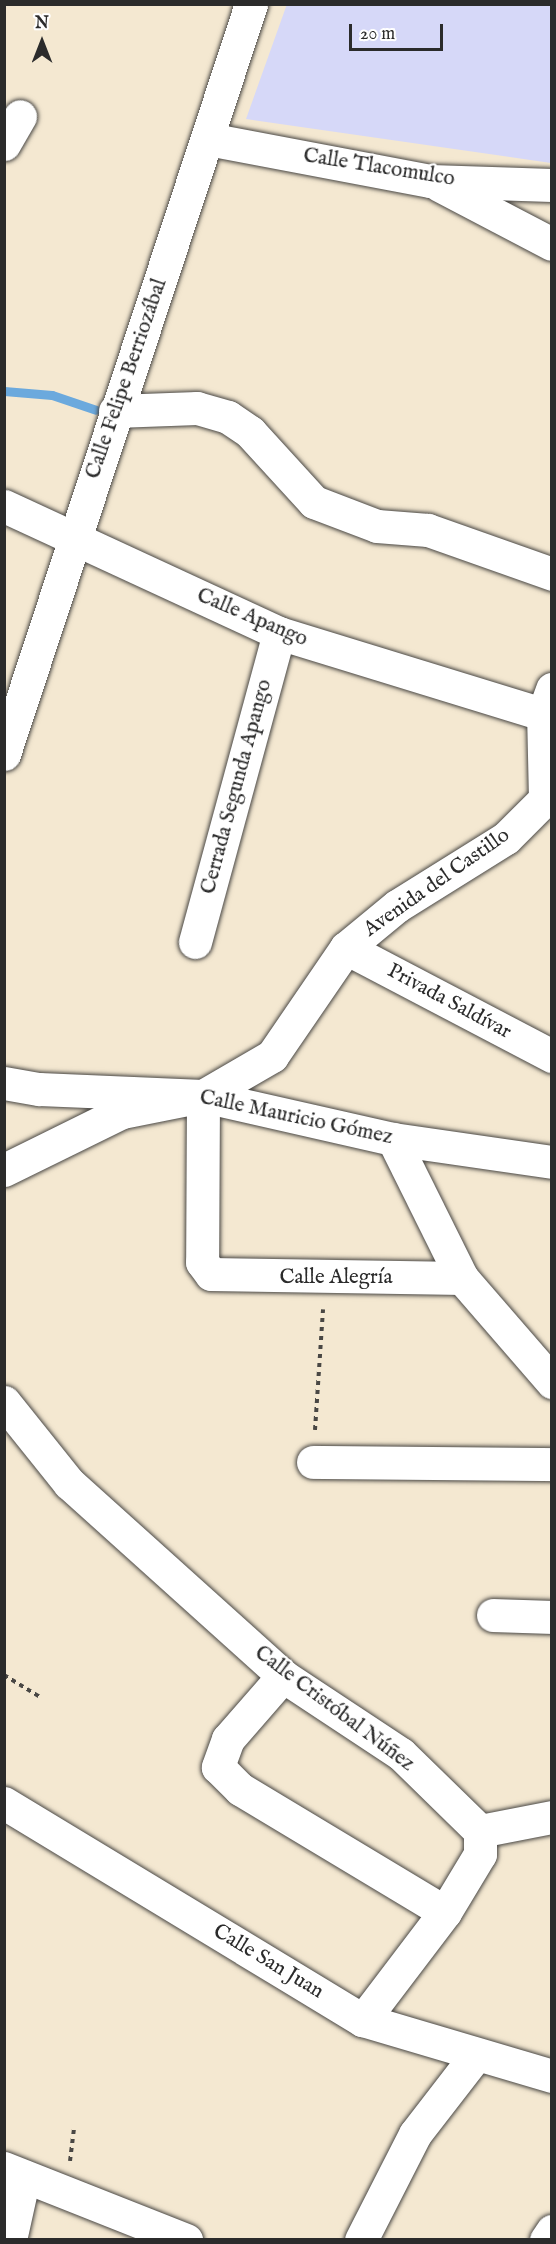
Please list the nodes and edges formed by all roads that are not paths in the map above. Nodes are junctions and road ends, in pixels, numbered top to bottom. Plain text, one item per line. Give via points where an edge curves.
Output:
1 (251, 4) edge
2 (208, 139) junction
3 (430, 181) junction
4 (552, 185) edge
5 (552, 244) edge
6 (115, 411) junction
7 (4, 506) edge
8 (73, 537) junction
9 (552, 574) edge
10 (279, 633) junction
11 (548, 701) edge
12 (4, 754) edge
13 (548, 800) edge
14 (195, 942) dead end
15 (346, 948) junction
16 (552, 1056) edge
17 (4, 1083) edge
18 (203, 1096) junction
19 (393, 1139) junction
20 (552, 1162) edge
21 (4, 1170) edge
22 (462, 1278) junction
23 (552, 1383) edge
24 (4, 1402) edge
25 (313, 1462) road end
26 (552, 1464) edge
27 (494, 1615) dead end
28 (552, 1617) edge
29 (283, 1676) junction
30 (4, 1803) edge
31 (552, 1817) edge
32 (480, 1831) junction
33 (446, 1912) junction
34 (363, 2020) junction
35 (476, 2055) junction
36 (552, 2076) edge
37 (14, 2173) edge
38 (552, 2231) edge
39 (10, 2240) edge
40 (186, 2240) edge
41 (361, 2240) edge
42 (546, 2240) edge

1 - 2 street, Calle Felipe Berriozábal
2 - 3 street, Calle Tlacomulco
2 - 6 street, Calle Felipe Berriozábal
3 - 4 street, Calle Tlacomulco
3 - 5 street
6 - 8 street, Calle Felipe Berriozábal
6 - 9 street via 197,408 228,417 250,432 314,502 377,526 428,530
7 - 8 street, Calle Apango
8 - 10 street, Calle Apango
8 - 12 street, Calle Felipe Berriozábal
10 - 11 street, Calle Apango
10 - 14 street, Cerrada Segunda Apango
11 - 13 street, Avenida del Castillo
13 - 15 street, Avenida del Castillo via 506,838 398,906
15 - 16 street, Privada Saldívar
15 - 18 street, Avenida del Castillo via 272,1056
17 - 18 street, Calle Mauricio Gómez via 39,1089
18 - 19 street, Calle Mauricio Gómez
18 - 21 street, Avenida del Castillo via 122,1112
18 - 22 street, Calle Alegría via 202,1262 211,1274
19 - 20 street, Calle Mauricio Gómez
19 - 22 street
22 - 23 street
24 - 29 street, Calle Cristóbal Núñez via 69,1483
25 - 26 street
27 - 28 street
29 - 32 street, Calle Cristóbal Núñez via 401,1754
29 - 33 street via 228,1738 218,1767 240,1789
30 - 34 street, Calle San Juan
31 - 32 street
32 - 33 street via 480,1854
33 - 34 street
34 - 35 street, Calle San Juan
35 - 36 street, Calle San Juan
35 - 41 street via 415,2134
37 - 39 street
37 - 40 street
38 - 42 street

